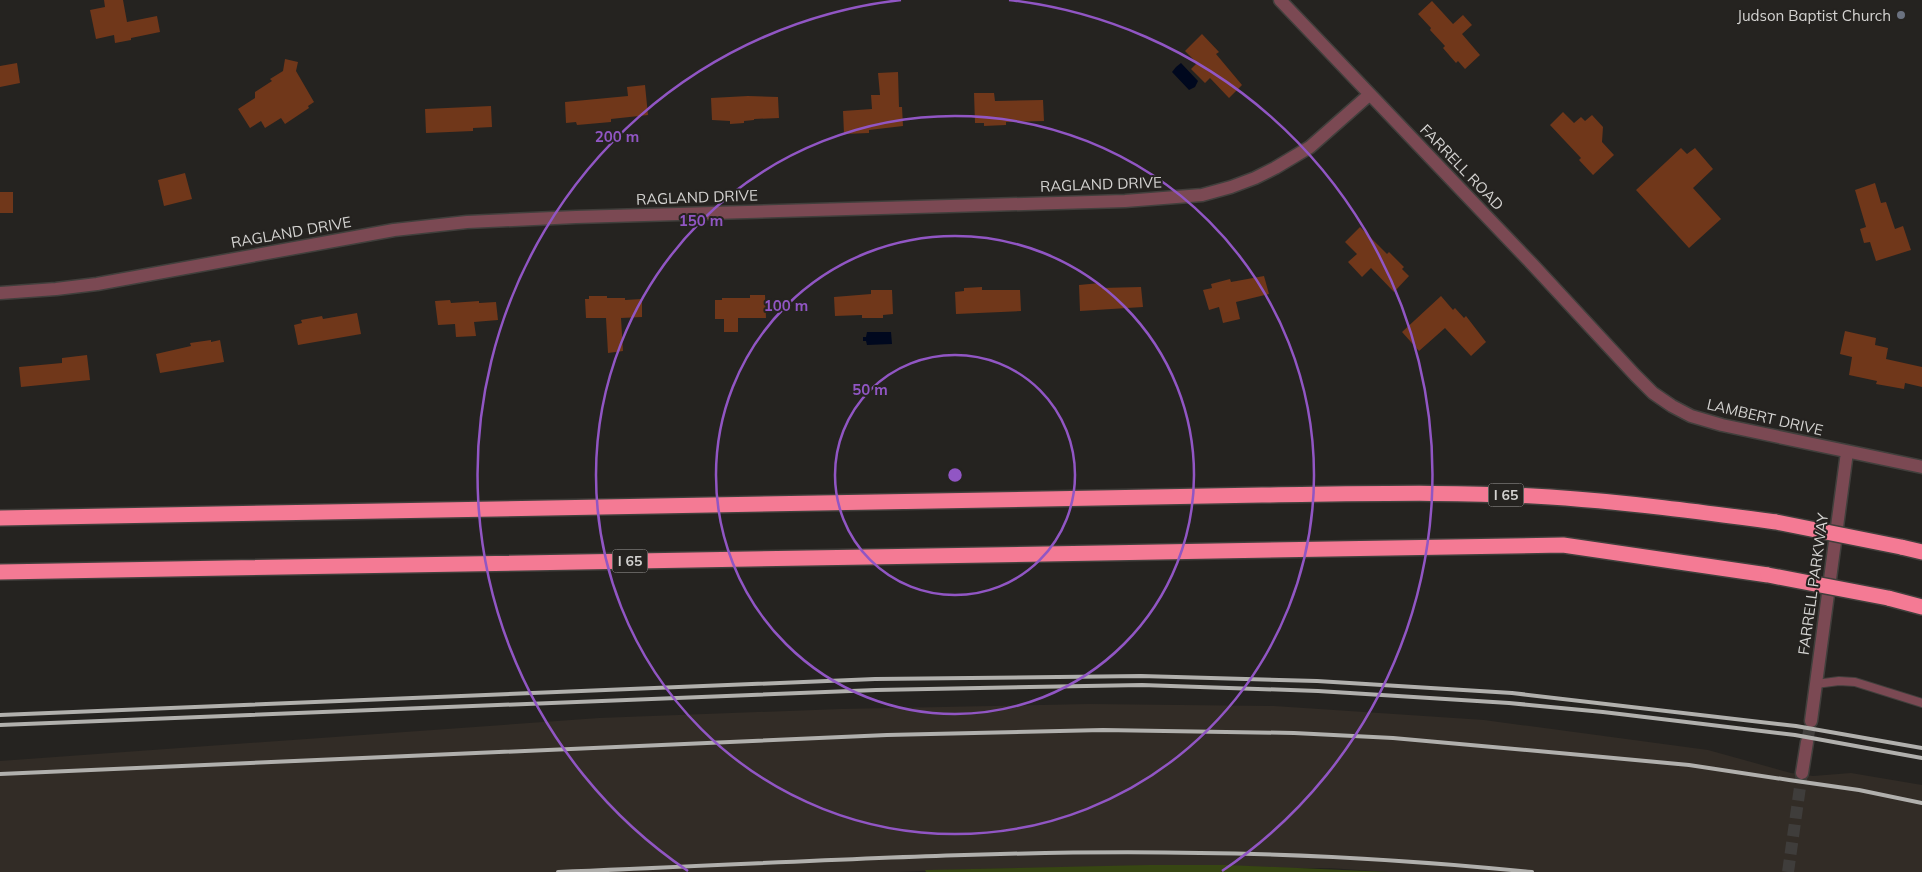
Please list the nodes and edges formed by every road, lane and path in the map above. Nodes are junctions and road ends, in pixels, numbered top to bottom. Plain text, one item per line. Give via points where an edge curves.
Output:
1 (1280, 0) edge
2 (1369, 95) junction
3 (0, 293) edge
4 (1620, 359) joint
5 (1848, 452) junction
6 (1922, 467) edge
7 (0, 518) edge
8 (1922, 552) edge
9 (0, 572) edge
10 (1922, 608) edge
11 (1816, 684) junction
12 (1922, 703) edge
13 (1811, 721) tunnel mouth
14 (1807, 742) tunnel mouth
15 (1802, 773) tunnel mouth

1 - 2 street, FARRELL ROAD
2 - 3 street, RAGLAND DRIVE via 1323,137 1275,168 1231,187 1186,198 467,222 376,233 98,284
2 - 4 street, FARRELL ROAD
4 - 5 street, LAMBERT DRIVE via 1653,393 1691,416
5 - 6 street, LAMBERT DRIVE
5 - 11 street, FARRELL PARKWAY
7 - 8 highway, I 65, bridge via 1493,494 1666,507 1776,522
9 - 10 highway, I 65, bridge via 1563,545 1768,575 1888,598
11 - 12 lane via 1855,682
11 - 13 street, FARRELL PARKWAY
14 - 15 street

